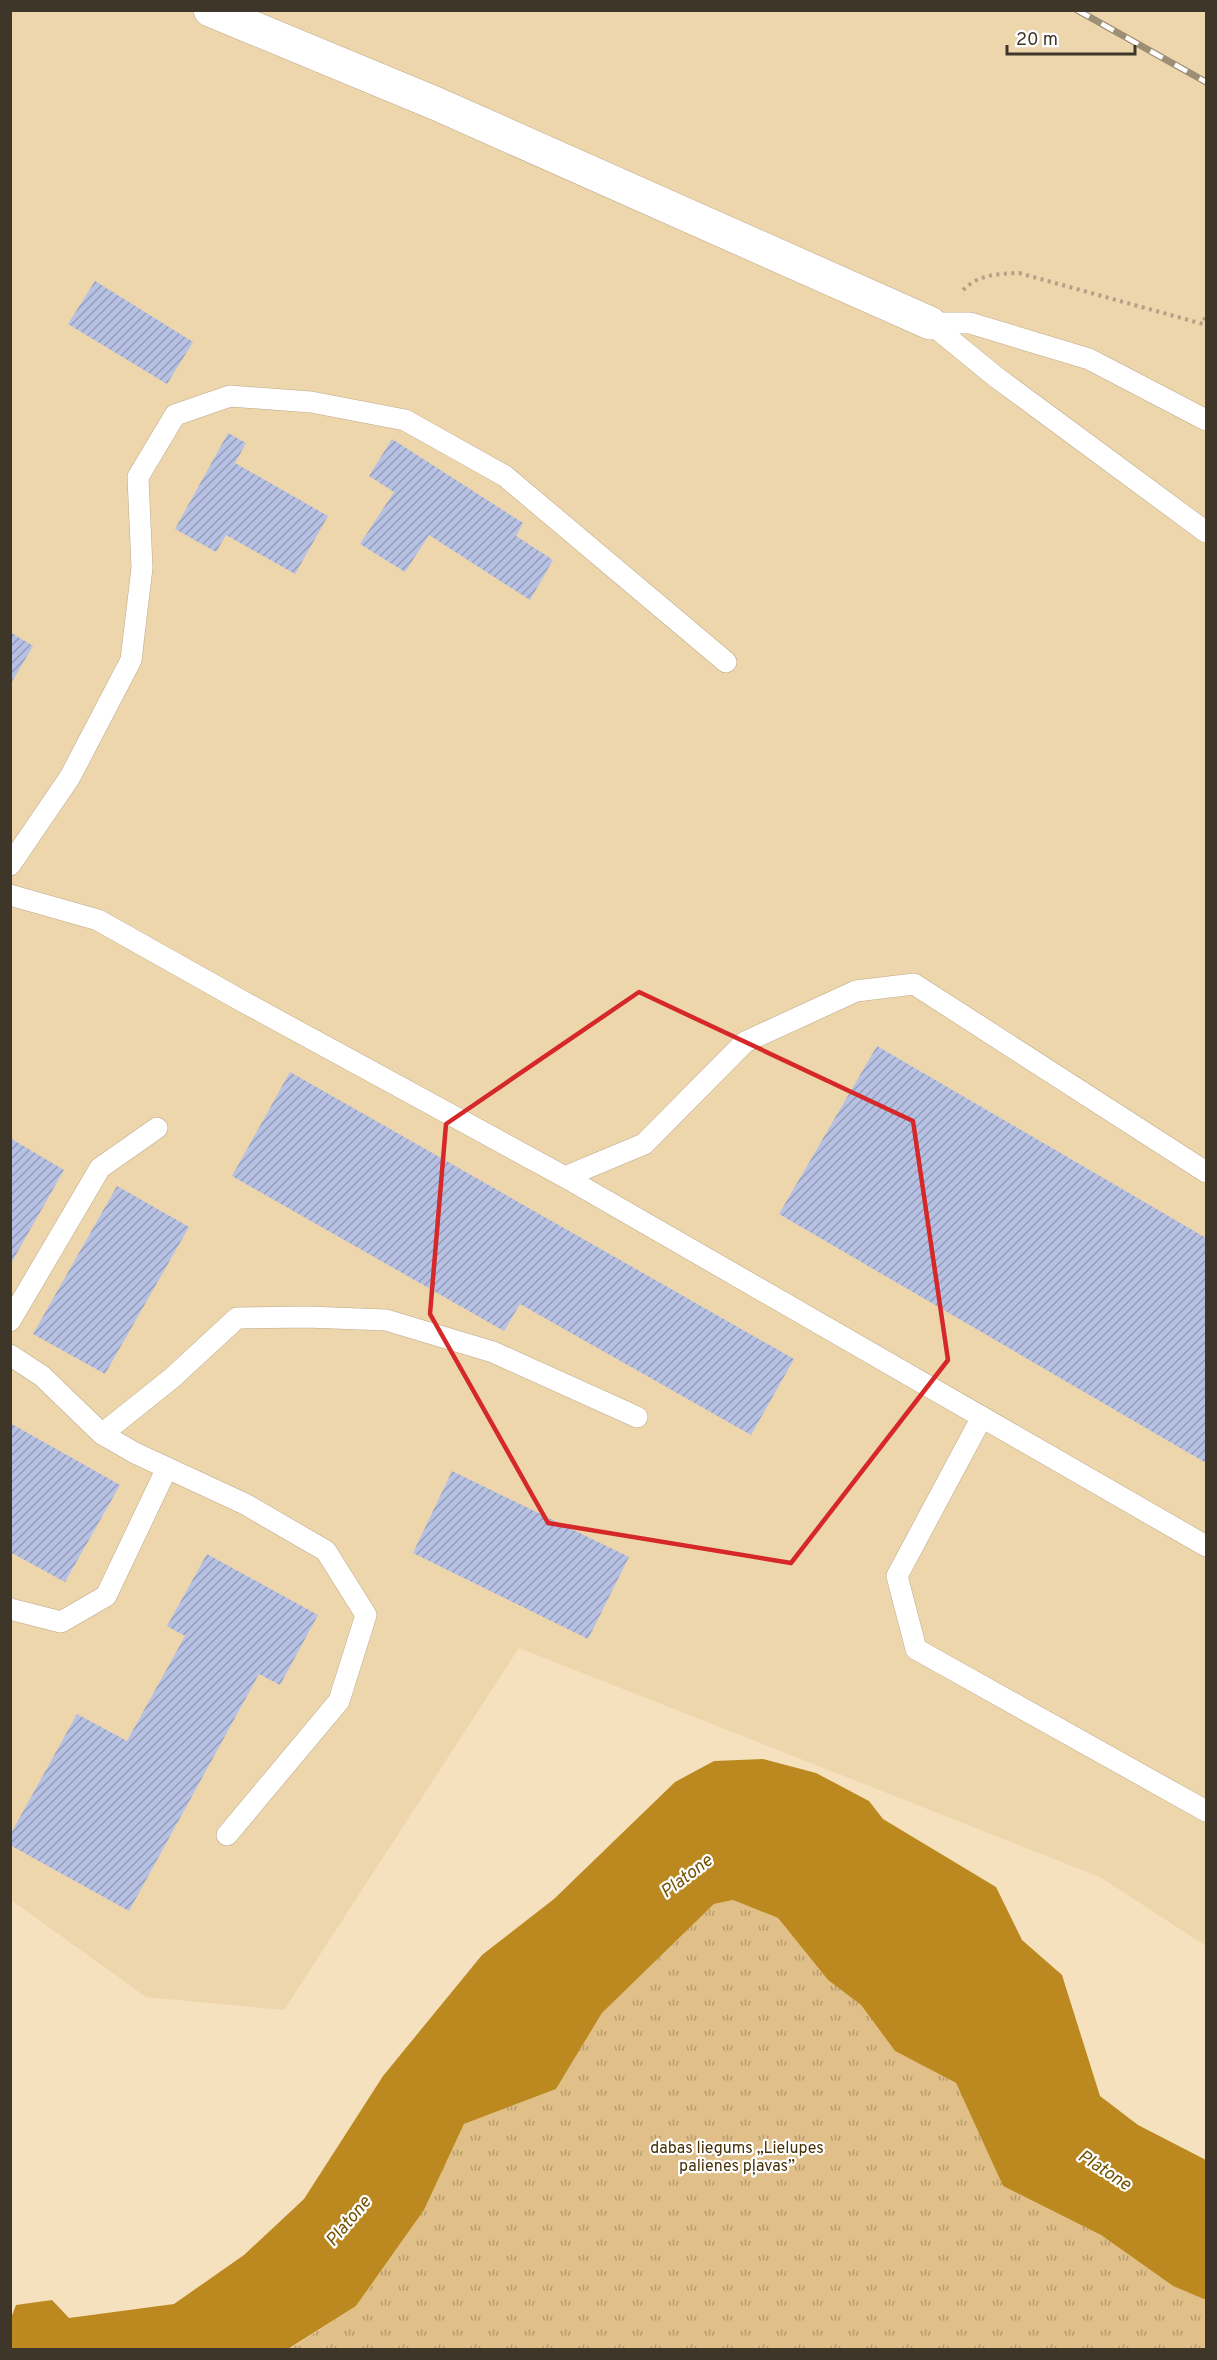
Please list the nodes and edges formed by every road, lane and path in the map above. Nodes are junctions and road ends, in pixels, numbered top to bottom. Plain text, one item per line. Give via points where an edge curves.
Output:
1 (210, 10) edge
2 (1206, 315) edge
3 (930, 323) junction
4 (1206, 420) edge
5 (1206, 532) edge
6 (726, 663) dead end
7 (10, 865) edge
8 (10, 894) edge
9 (157, 1128) dead end
10 (1206, 1172) edge
11 (565, 1177) junction
12 (10, 1321) edge
13 (10, 1355) edge
14 (637, 1417) dead end
15 (982, 1417) junction
16 (102, 1434) junction
17 (167, 1468) junction
18 (1206, 1546) edge
19 (10, 1609) edge
20 (1206, 1811) edge
21 (226, 1836) dead end

1 - 3 street via 437,104
2 - 3 path via 1203,324 1019,273 992,275 972,282
3 - 4 lane via 970,323 1089,359
3 - 5 lane via 996,377
6 - 7 lane via 505,476 405,420 311,402 230,396 175,415 138,477 142,568 131,660 70,777
8 - 11 lane via 98,920
9 - 12 lane via 100,1168
10 - 11 lane via 914,984 856,991 745,1042 644,1144
11 - 15 lane
13 - 16 lane via 42,1376
14 - 16 lane via 493,1352 386,1320 237,1318 172,1378
15 - 18 lane
15 - 20 lane via 897,1576 916,1649
16 - 17 lane
17 - 19 lane via 106,1596 61,1622
17 - 21 lane via 245,1504 326,1551 366,1615 339,1701

